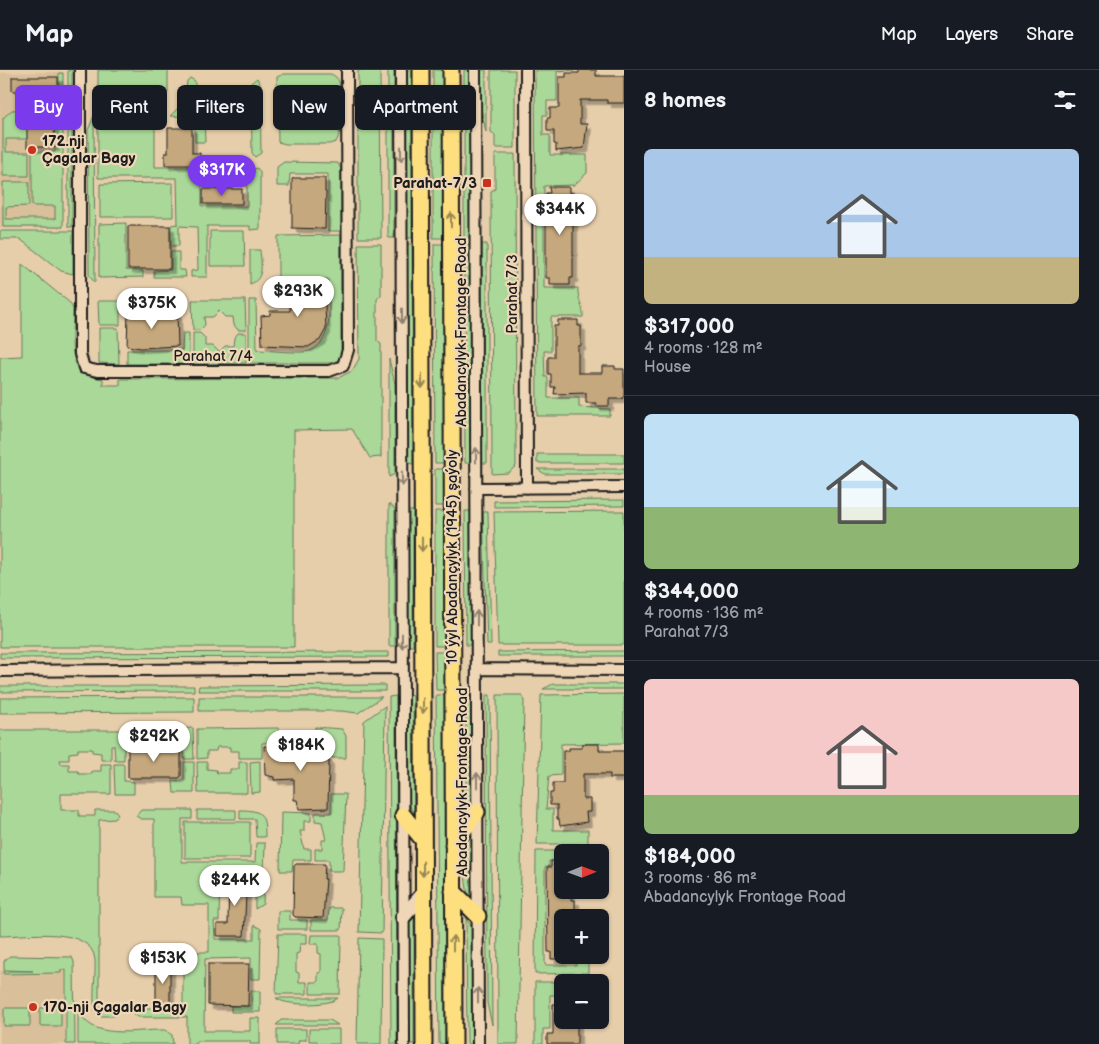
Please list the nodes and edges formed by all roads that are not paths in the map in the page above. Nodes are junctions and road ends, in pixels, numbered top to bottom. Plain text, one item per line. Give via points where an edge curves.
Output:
1 (80, 70) edge
2 (347, 70) edge
3 (401, 70) edge
4 (421, 70) edge
5 (451, 70) edge
6 (475, 70) edge
7 (526, 70) edge
8 (624, 487) edge
9 (476, 488) junction
10 (527, 488) junction
11 (403, 668) junction
12 (477, 669) junction
13 (624, 670) edge
14 (0, 671) edge
15 (477, 812) junction
16 (403, 815) junction
17 (423, 840) junction
18 (453, 845) junction
19 (453, 892) junction
20 (423, 894) junction
21 (478, 916) junction
22 (403, 917) junction
23 (404, 1044) edge
24 (424, 1044) edge
25 (454, 1044) edge
26 (478, 1044) edge

1 - 2 street, Parahat 7/4 via 80,354 84,368 97,371 329,371 343,366 348,350
3 -> 11 street
4 -> 17 main road, 10 ýyl Abadançylyk (1945) şaýoly
18 -> 5 main road, 10 ýyl Abadançylyk (1945) şaýoly
9 -> 6 street, Abadancylyk Frontage Road
7 - 10 street, Parahat 7/3
8 - 10 street
9 - 10 street
12 -> 9 street, Abadancylyk Frontage Road
11 - 14 street
11 - 16 street
12 - 13 street
15 -> 12 street, Abadancylyk Frontage Road
15 - 18 main road
15 - 21 street, Abadancylyk Frontage Road
16 - 17 main road
16 - 22 street
17 -> 20 main road, 10 ýyl Abadançylyk (1945) şaýoly
18 - 19 main road, 10 ýyl Abadançylyk (1945) şaýoly
19 - 21 main road
25 -> 19 main road, 10 ýyl Abadançylyk (1945) şaýoly
20 - 22 main road
20 - 24 main road, 10 ýyl Abadançylyk (1945) şaýoly
26 -> 21 street, Abadancylyk Frontage Road
22 - 23 street

